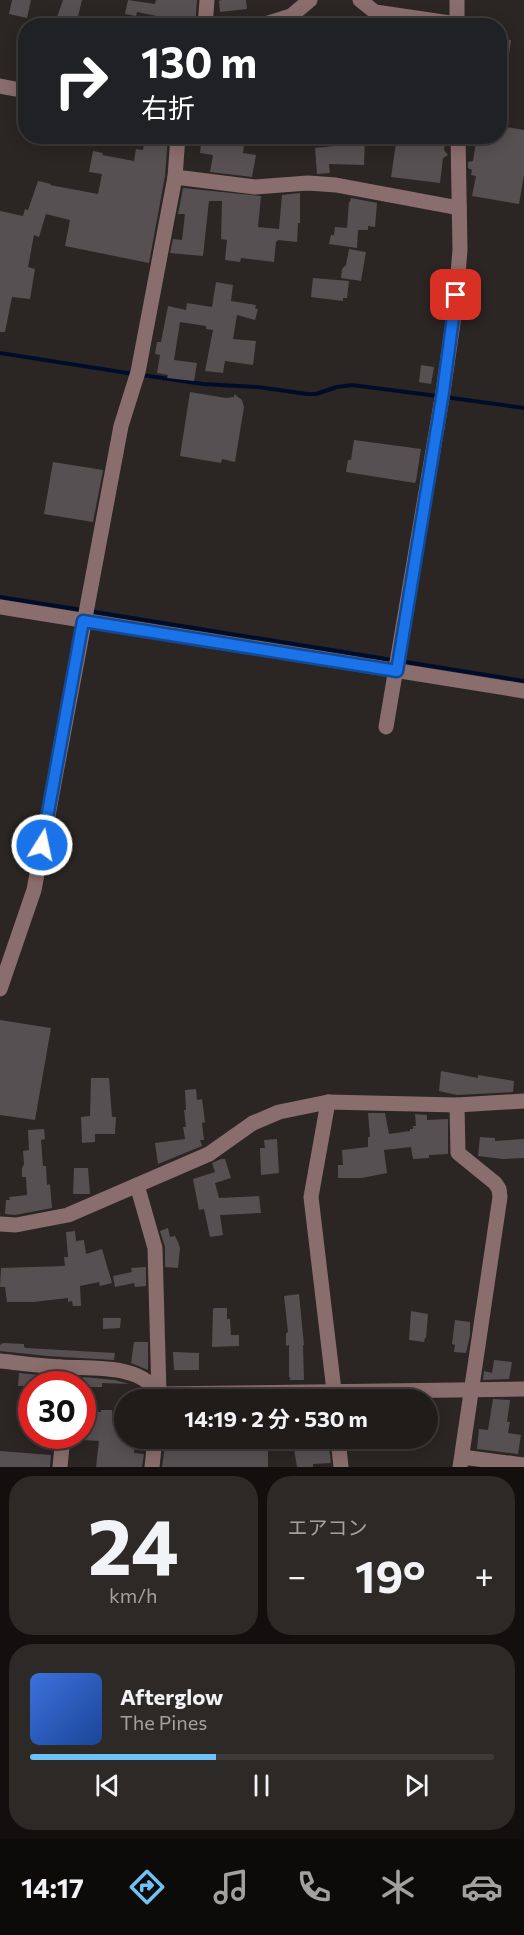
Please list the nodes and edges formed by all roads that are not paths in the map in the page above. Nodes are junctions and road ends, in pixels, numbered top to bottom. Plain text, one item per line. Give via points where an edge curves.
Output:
1 (207, 0) edge
2 (310, 0) edge
3 (360, 0) edge
4 (457, 0) edge
5 (206, 18) edge
6 (285, 18) edge
7 (413, 18) edge
8 (457, 18) edge
9 (0, 86) edge
10 (18, 89) edge
11 (177, 144) edge
12 (458, 144) edge
13 (175, 177) junction
14 (459, 208) junction
15 (0, 607) edge
16 (83, 621) junction
17 (397, 671) junction
18 (524, 692) edge
19 (386, 727) dead end
20 (0, 989) edge
21 (524, 1101) edge
22 (328, 1102) junction
23 (457, 1105) junction
24 (137, 1185) junction
25 (0, 1224) edge
26 (0, 1361) edge
27 (60, 1367) junction
28 (60, 1371) edge
29 (154, 1389) edge
30 (159, 1389) edge
31 (334, 1389) edge
32 (524, 1389) edge
33 (471, 1390) junction
34 (438, 1391) edge
35 (62, 1449) edge
36 (154, 1449) edge
37 (339, 1449) edge
38 (461, 1462) edge
39 (524, 1465) edge
40 (60, 1467) edge
41 (152, 1467) edge
42 (341, 1467) edge

1 - 5 street
2 - 6 street
3 - 7 street via 375,12
4 - 8 street
9 - 10 street
11 - 13 street
12 - 14 street
13 - 14 street via 255,187 336,185
13 - 16 street via 138,372 121,426
14 - 17 street via 460,250 453,319
15 - 16 street
16 - 17 street
16 - 20 street via 34,890
17 - 18 street
17 - 19 street
21 - 23 street
22 - 23 street
22 - 24 street via 279,1112 253,1123 209,1154
22 - 31 street via 311,1197
23 - 33 street via 458,1153 495,1183 500,1197
24 - 25 street via 68,1215 16,1225
24 - 30 street via 155,1248
26 - 27 street
27 - 28 street
27 - 29 street via 109,1368 137,1375
32 - 33 street
33 - 34 street
33 - 38 street
35 - 40 street
36 - 41 street
37 - 42 street
38 - 39 street

